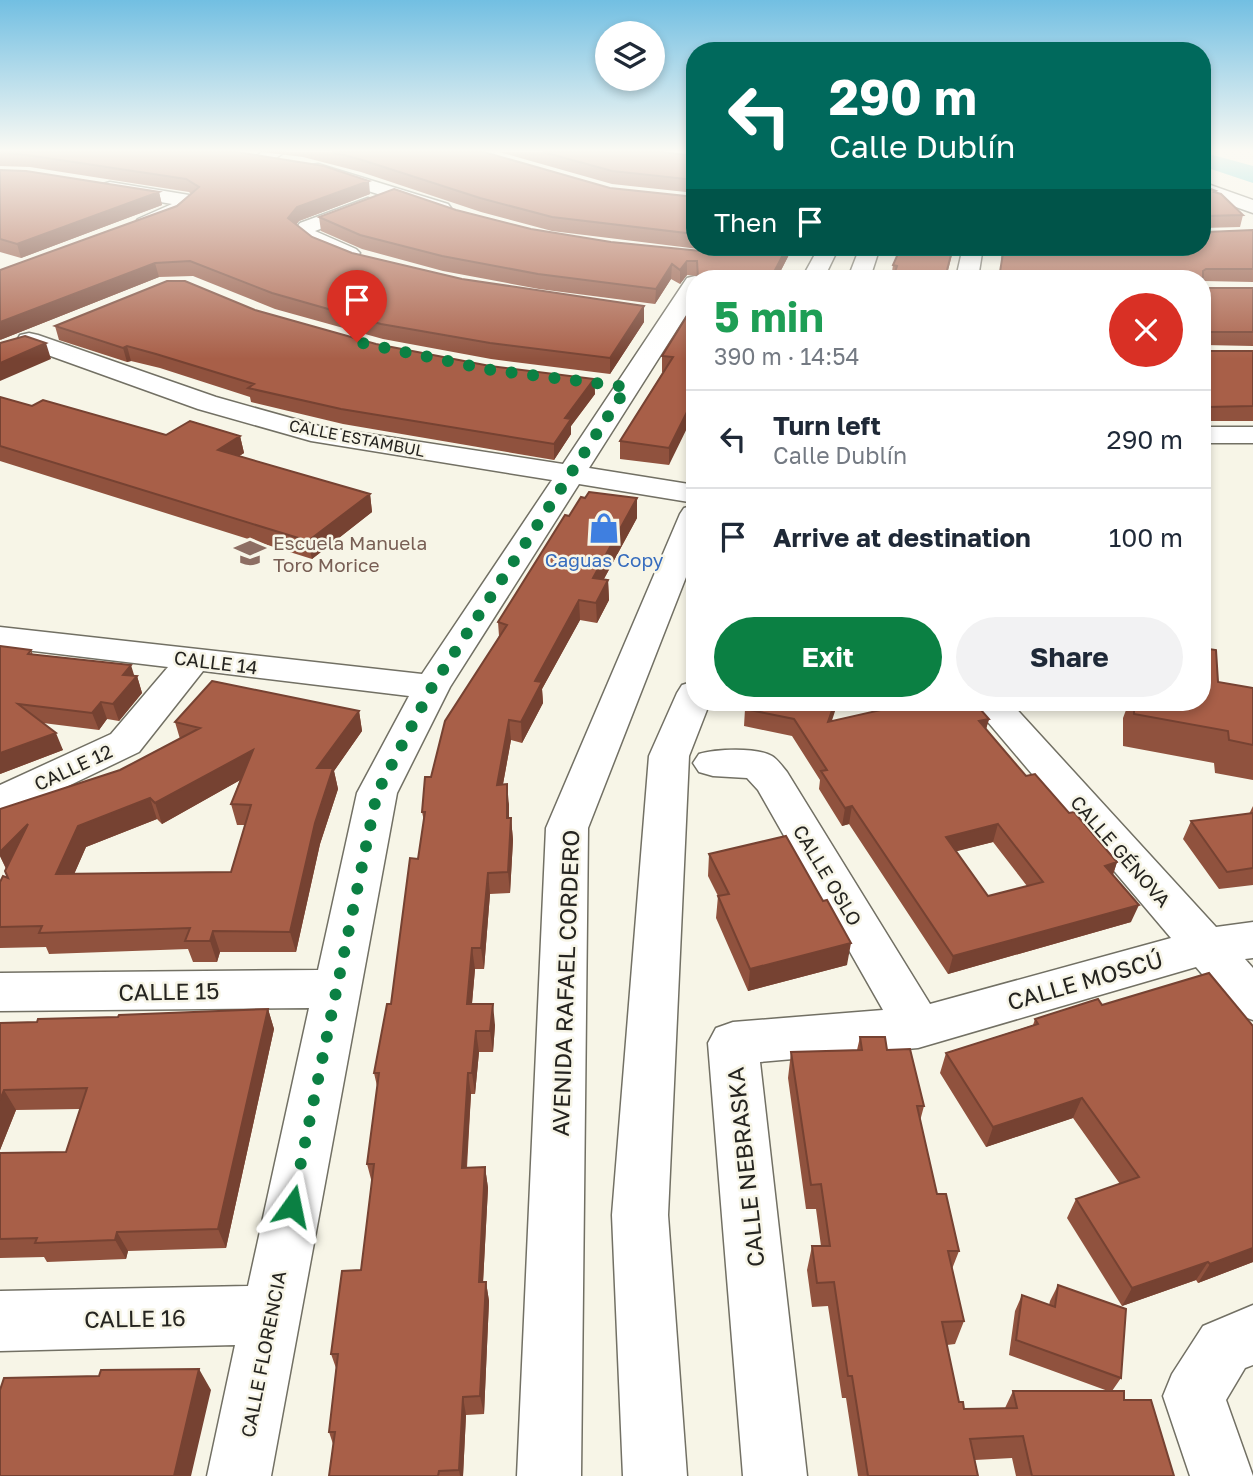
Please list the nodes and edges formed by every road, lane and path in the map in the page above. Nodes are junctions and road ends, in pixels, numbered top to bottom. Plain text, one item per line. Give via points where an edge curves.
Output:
1 (150, 221) edge
2 (323, 221) edge
3 (133, 227) edge
4 (371, 262) edge
5 (683, 292) edge
6 (66, 325) edge
7 (1211, 435) edge
8 (1253, 435) edge
9 (569, 476) junction
10 (686, 493) edge
11 (686, 536) edge
12 (0, 637) edge
13 (193, 660) junction
14 (432, 687) junction
15 (688, 711) edge
16 (997, 711) edge
17 (713, 763) dead end
18 (0, 802) edge
19 (1253, 940) edge
20 (1206, 946) junction
21 (337, 989) junction
22 (0, 992) edge
23 (1253, 1000) edge
24 (918, 1028) junction
25 (270, 1315) junction
26 (0, 1321) edge
27 (1253, 1335) edge
28 (239, 1476) edge
29 (549, 1476) edge
30 (655, 1476) edge
31 (775, 1476) edge
32 (1222, 1476) edge

1 - 3 street
2 - 4 street via 303,232
5 - 9 street, CALLE FLORENCIA via 613,386
6 - 9 street, CALLE ESTAMBUL via 20,344 321,435
7 - 8 street
9 - 10 street, CALLE ESTAMBUL
9 - 14 street, CALLE FLORENCIA
11 - 29 street, AVENIDA RAFAEL CORDERO via 567,828
12 - 13 street, CALLE 14
13 - 14 street, CALLE 14
13 - 18 street, CALLE 12 via 125,743
14 - 21 street, CALLE FLORENCIA via 377,793
15 - 30 street via 669,756 640,1215
16 - 20 street, CALLE GÉNOVA
17 - 24 street, CALLE OSLO via 758,765 773,782
19 - 20 street, CALLE MOSCÚ
20 - 23 street, CALLE GÉNOVA
20 - 24 street, CALLE MOSCÚ
21 - 22 street, CALLE 15
21 - 25 street, CALLE FLORENCIA
24 - 31 street, CALLE NEBRASKA via 733,1043
25 - 26 street, CALLE 16
25 - 28 street, CALLE FLORENCIA
27 - 32 street via 1224,1347 1194,1396

